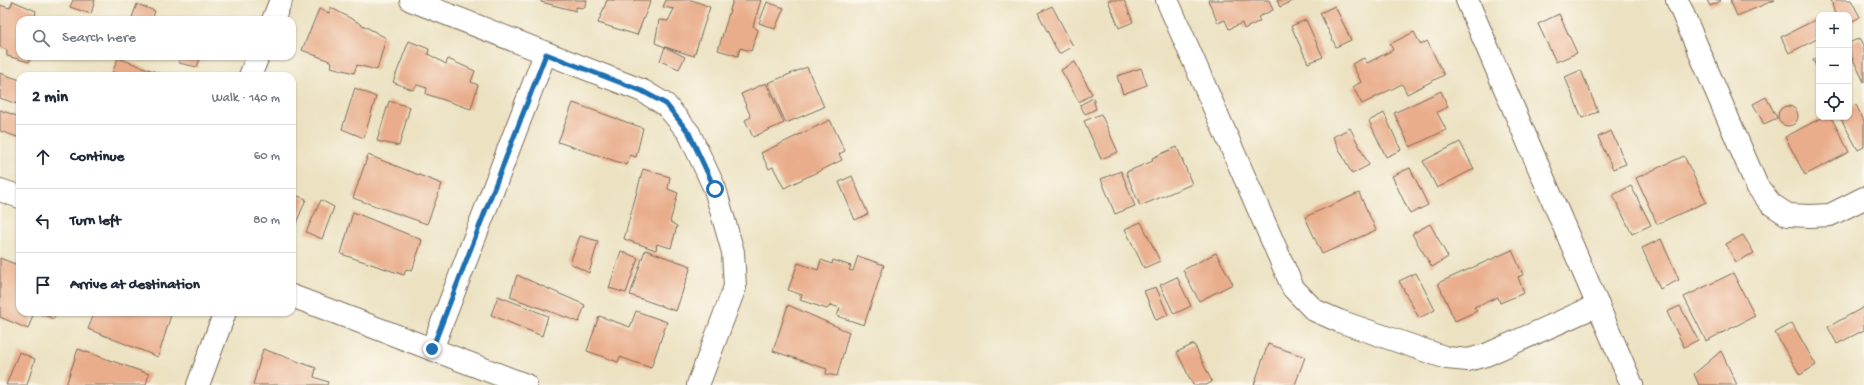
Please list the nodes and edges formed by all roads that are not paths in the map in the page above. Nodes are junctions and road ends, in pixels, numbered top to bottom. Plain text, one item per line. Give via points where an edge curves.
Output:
1 (281, 0) edge
2 (411, 0) edge
3 (1166, 0) edge
4 (1678, 0) edge
5 (1469, 1) edge
6 (275, 16) edge
7 (546, 54) junction
8 (256, 60) edge
9 (252, 72) edge
10 (0, 190) edge
11 (16, 196) edge
12 (1864, 198) edge
13 (296, 298) edge
14 (1598, 305) junction
15 (224, 316) edge
16 (432, 349) junction
17 (488, 378) edge
18 (198, 385) edge
19 (526, 385) edge
20 (698, 385) edge
21 (1632, 385) edge

1 - 6 street
2 - 7 street
3 - 14 street via 1293,288 1314,310 1447,358 1468,360 1486,355
4 - 12 street via 1757,186 1771,204 1788,215 1830,215
5 - 14 street
7 - 16 street
7 - 20 street via 642,91 666,104 689,133 712,182 733,252 735,287
8 - 9 street
10 - 11 street
13 - 16 street
14 - 21 street
15 - 18 street
16 - 17 street
17 - 19 street

